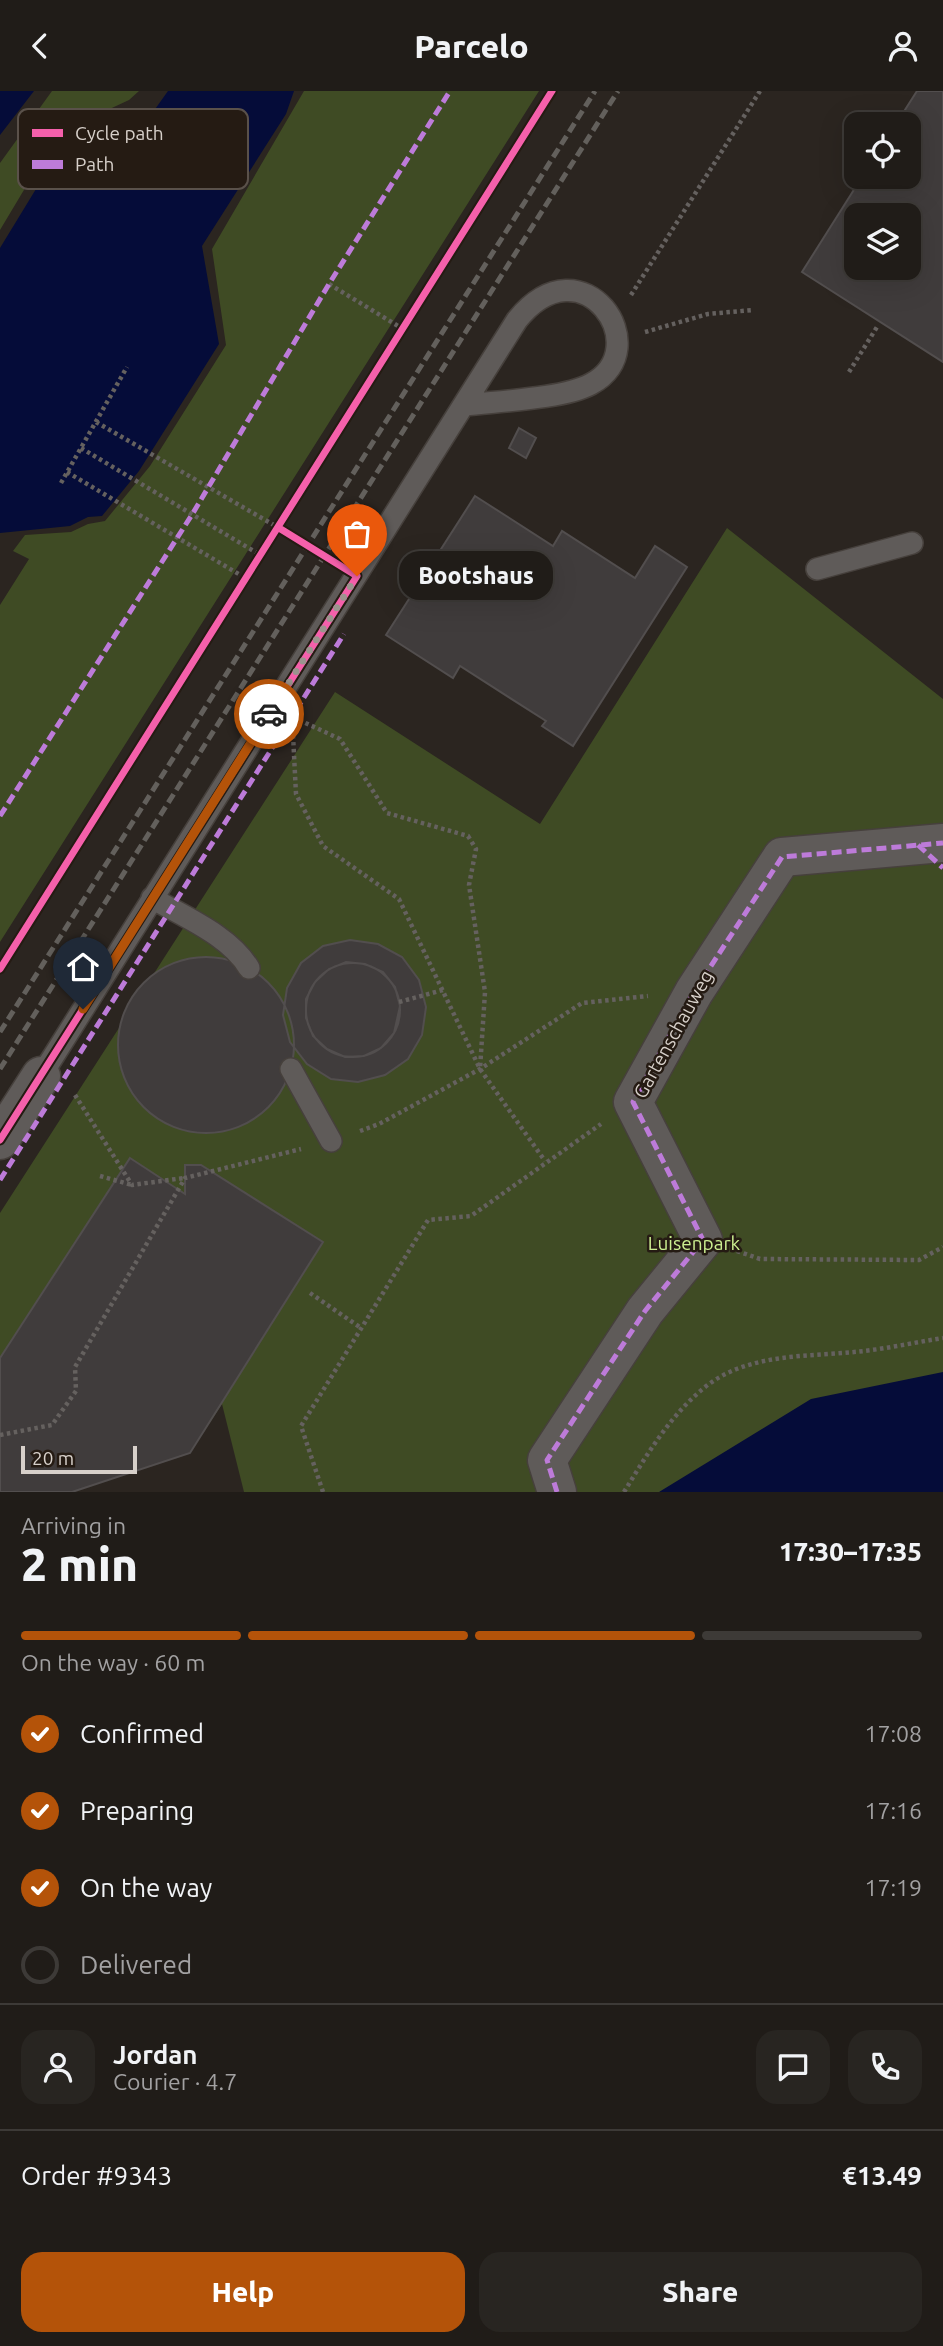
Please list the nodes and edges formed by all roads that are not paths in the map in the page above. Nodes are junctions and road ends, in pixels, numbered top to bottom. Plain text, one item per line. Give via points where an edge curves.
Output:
1 (465, 405) junction
2 (912, 543) dead end
3 (817, 569) dead end
4 (943, 843) edge
5 (152, 898) junction
6 (249, 968) dead end
7 (291, 1069) dead end
8 (56, 1082) joint
9 (0, 1140) edge
10 (331, 1141) road end
11 (557, 1492) edge

1 - 1 lane via 585,387 597,381 611,365 615,331 600,302 566,290 541,296 517,320
1 - 5 lane
2 - 3 lane
4 - 11 street, Gartenschauweg via 782,857 694,992 632,1102 703,1240 645,1311 547,1460
5 - 6 lane via 213,934 241,955
5 - 8 lane
7 - 10 lane
8 - 9 street

